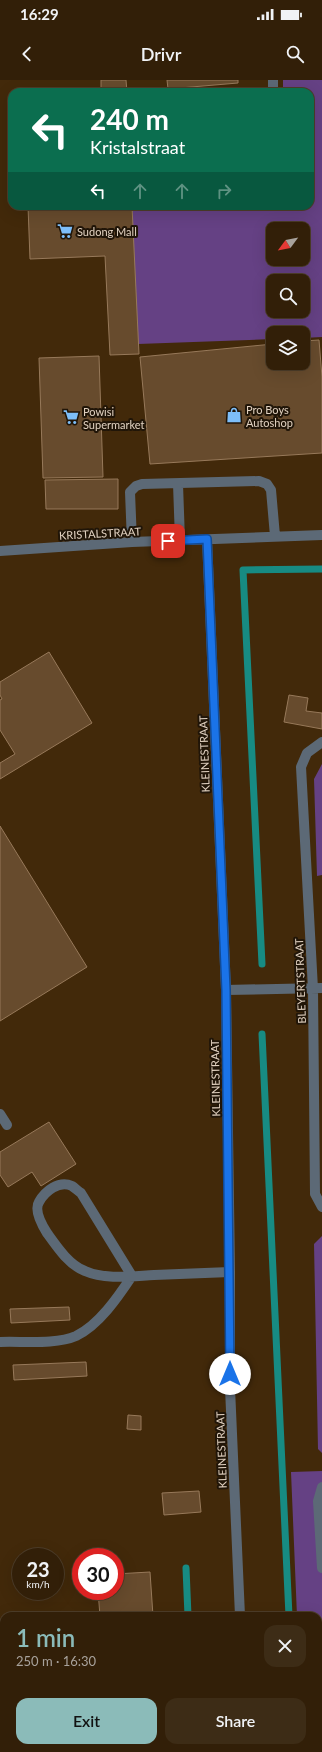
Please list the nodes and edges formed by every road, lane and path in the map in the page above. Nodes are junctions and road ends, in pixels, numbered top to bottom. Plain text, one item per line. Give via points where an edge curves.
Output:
1 (178, 484) junction
2 (322, 535) edge
3 (276, 536) junction
4 (207, 539) junction
5 (180, 540) junction
6 (132, 542) junction
7 (0, 551) edge
8 (322, 742) edge
9 (318, 988) edge
10 (226, 990) junction
11 (0, 1114) edge
12 (7, 1125) dead end
13 (322, 1207) edge
14 (230, 1272) junction
15 (132, 1276) junction
16 (0, 1342) edge
17 (322, 1487) edge
18 (322, 1568) edge
19 (240, 1612) edge

1 - 3 street via 259,481 267,484 271,490
1 - 5 street
1 - 6 street via 142,484 130,492
2 - 3 street, KRISTALSTRAAT
3 - 4 street, KRISTALSTRAAT
4 - 5 street, KRISTALSTRAAT
4 - 10 street, KLEINESTRAAT
5 - 6 street, KRISTALSTRAAT
6 - 7 street, KRISTALSTRAAT
8 - 9 street, BLEYERTSTRAAT via 307,753 301,767
9 - 10 street
9 - 13 street, BLEYERTSTRAAT via 315,1194
10 - 14 street, KLEINESTRAAT
11 - 12 street
14 - 15 street
14 - 19 street, KLEINESTRAAT via 230,1388
15 - 15 street via 81,1193 65,1184 54,1186 41,1198 38,1204 40,1218 61,1253 84,1271 100,1276
15 - 16 street via 113,1304 76,1336 60,1340
17 - 18 street via 318,1501

